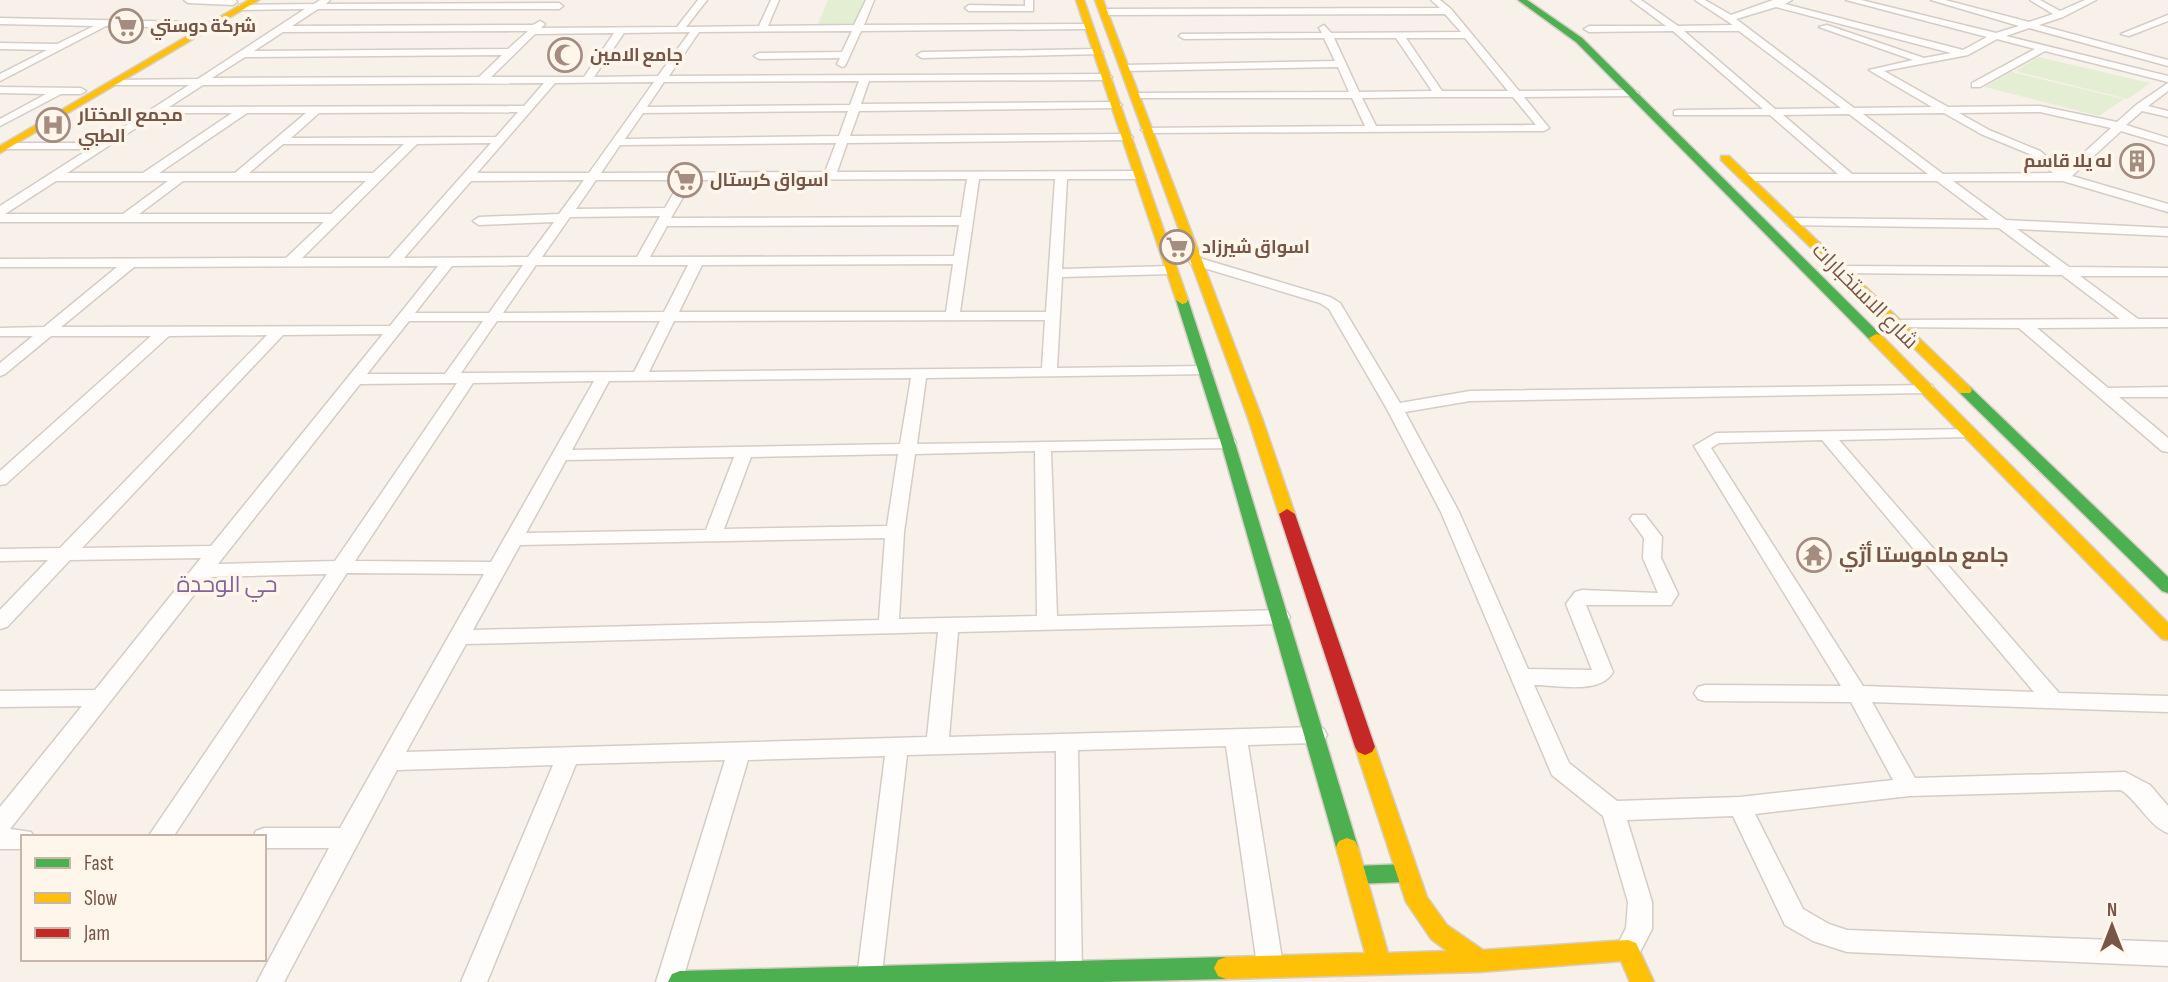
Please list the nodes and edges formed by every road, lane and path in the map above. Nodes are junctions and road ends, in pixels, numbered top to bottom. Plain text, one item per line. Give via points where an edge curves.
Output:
1 (188, 0) edge
2 (326, 0) edge
3 (703, 0) edge
4 (775, 0) edge
5 (870, 0) edge
6 (1029, 0) edge
7 (1080, 0) edge
8 (1174, 0) edge
9 (1369, 0) edge
10 (1435, 0) edge
11 (1522, 0) edge
12 (1541, 0) edge
13 (1635, 0) edge
14 (1699, 0) edge
15 (1788, 0) edge
16 (1850, 0) edge
17 (1935, 0) edge
18 (1982, 0) edge
19 (2034, 0) edge
20 (2092, 0) edge
21 (241, 2) edge
22 (453, 3) edge
23 (562, 3) edge
24 (970, 4) edge
25 (1777, 4) junction
26 (1761, 5) edge
27 (1101, 6) edge
28 (315, 7) junction
29 (1962, 7) junction
30 (1384, 11) junction
31 (1448, 11) junction
32 (1177, 12) junction
33 (1317, 12) junction
34 (2060, 15) junction
35 (1730, 18) junction
36 (2168, 18) edge
37 (0, 21) edge
38 (30, 22) junction
39 (106, 23) junction
40 (194, 25) junction
41 (2032, 25) junction
42 (1088, 26) junction
43 (965, 27) junction
44 (1741, 27) junction
45 (857, 28) junction
46 (280, 29) junction
47 (381, 29) junction
48 (535, 29) junction
49 (697, 29) junction
50 (1589, 29) junction
51 (1675, 29) junction
52 (2145, 29) junction
53 (621, 30) junction
54 (679, 30) junction
55 (10, 31) dead end
56 (2157, 32) dead end
57 (1468, 34) junction
58 (2126, 34) dead end
59 (1399, 35) junction
60 (1328, 36) junction
61 (370, 37) dead end
62 (1994, 37) junction
63 (766, 40) junction
64 (927, 41) junction
65 (360, 45) dead end
66 (0, 46) edge
67 (59, 47) junction
68 (2042, 49) junction
69 (511, 52) junction
70 (1098, 52) junction
71 (1188, 52) junction
72 (1965, 53) junction
73 (242, 54) junction
74 (349, 54) junction
75 (846, 55) junction
76 (1929, 62) junction
77 (2168, 62) edge
78 (1343, 64) junction
79 (1125, 68) junction
80 (1107, 77) junction
81 (0, 78) edge
82 (835, 78) junction
83 (865, 78) junction
84 (914, 78) junction
85 (587, 79) junction
86 (662, 79) junction
87 (747, 79) junction
88 (452, 80) junction
89 (482, 80) junction
90 (552, 80) junction
91 (1637, 80) junction
92 (201, 81) junction
93 (310, 81) junction
94 (117, 82) junction
95 (1976, 85) dead end
96 (2167, 85) edge
97 (0, 90) edge
98 (59, 91) junction
99 (81, 91) junction
100 (1136, 96) junction
101 (1440, 96) junction
102 (1518, 96) junction
103 (1358, 97) junction
104 (1117, 105) junction
105 (856, 107) junction
106 (2140, 107) junction
107 (1673, 108) joint
108 (526, 109) junction
109 (157, 110) junction
110 (244, 110) junction
111 (272, 110) junction
112 (316, 110) junction
113 (419, 110) junction
114 (640, 110) junction
115 (1945, 110) junction
116 (1769, 111) junction
117 (1850, 111) junction
118 (2168, 114) edge
119 (0, 123) edge
120 (17, 127) junction
121 (39, 127) junction
122 (2119, 128) junction
123 (1372, 129) junction
124 (1147, 130) junction
125 (1697, 131) dead end
126 (1127, 138) junction
127 (499, 140) junction
128 (281, 141) junction
129 (413, 141) junction
130 (617, 142) junction
131 (843, 142) junction
132 (2168, 142) edge
133 (2, 145) edge
134 (101, 146) junction
135 (1717, 150) dead end
136 (1061, 175) junction
137 (1139, 175) junction
138 (690, 176) junction
139 (830, 176) junction
140 (973, 176) junction
141 (53, 177) junction
142 (146, 177) junction
143 (180, 177) junction
144 (238, 177) junction
145 (377, 177) junction
146 (467, 177) junction
147 (592, 177) junction
148 (2064, 177) junction
149 (1746, 178) junction
150 (1851, 179) junction
151 (1942, 179) junction
152 (2168, 208) edge
153 (0, 212) edge
154 (565, 216) junction
155 (666, 217) junction
156 (0, 218) edge
157 (126, 218) junction
158 (335, 218) junction
159 (1156, 220) junction
160 (1181, 220) junction
161 (479, 221) dead end
162 (967, 221) junction
163 (1791, 222) junction
164 (2003, 223) junction
165 (2168, 232) edge
166 (959, 260) junction
167 (449, 261) junction
168 (532, 261) junction
169 (641, 261) junction
170 (697, 261) junction
171 (1196, 261) junction
172 (130, 262) junction
173 (289, 262) junction
174 (393, 262) junction
175 (0, 263) edge
176 (1171, 270) junction
177 (1840, 270) junction
178 (2064, 270) junction
179 (2168, 272) edge
180 (1054, 273) junction
181 (2104, 300) junction
182 (1050, 316) junction
183 (492, 317) junction
184 (670, 317) junction
185 (952, 317) junction
186 (2133, 322) junction
187 (2022, 323) junction
188 (2168, 323) edge
189 (399, 324) junction
190 (1894, 324) junction
191 (279, 331) junction
192 (0, 332) edge
193 (47, 332) junction
194 (164, 332) junction
195 (0, 371) edge
196 (1203, 372) junction
197 (1049, 373) junction
198 (919, 374) junction
199 (604, 377) junction
200 (639, 377) junction
201 (355, 379) junction
202 (458, 379) junction
203 (1926, 388) junction
204 (2168, 392) edge
205 (2104, 393) junction
206 (1395, 409) junction
207 (1967, 432) junction
208 (1825, 434) junction
209 (1228, 443) junction
210 (1043, 447) junction
211 (2168, 447) edge
212 (907, 449) junction
213 (744, 452) junction
214 (561, 455) junction
215 (2042, 465) junction
216 (2004, 467) junction
217 (0, 480) edge
218 (1639, 519) dead end
219 (895, 533) junction
220 (713, 536) junction
221 (514, 539) junction
222 (216, 552) junction
223 (65, 554) junction
224 (0, 555) edge
225 (341, 566) junction
226 (498, 568) junction
227 (202, 571) junction
228 (2168, 587) edge
229 (1280, 617) junction
230 (0, 622) edge
231 (1047, 622) junction
232 (949, 625) junction
233 (889, 626) junction
234 (2168, 634) edge
235 (459, 637) junction
236 (1521, 677) junction
237 (1705, 693) dead end
238 (1857, 694) junction
239 (100, 698) junction
240 (0, 699) edge
241 (2052, 699) junction
242 (2168, 704) edge
243 (1316, 735) junction
244 (1236, 737) junction
245 (1068, 741) junction
246 (937, 745) junction
247 (897, 746) junction
248 (739, 751) junction
249 (568, 756) junction
250 (390, 761) junction
251 (1909, 787) junction
252 (1740, 806) junction
253 (1613, 811) junction
254 (2168, 823) edge
255 (0, 824) edge
256 (161, 835) edge
257 (266, 838) edge
258 (347, 838) junction
259 (0, 839) edge
260 (21, 839) edge
261 (1407, 873) junction
262 (1355, 875) junction
263 (1628, 950) junction
264 (2168, 954) edge
265 (1479, 961) junction
266 (1379, 962) junction
267 (1270, 965) junction
268 (1069, 971) junction
269 (870, 977) junction
270 (270, 982) edge
271 (474, 982) edge
272 (669, 982) edge
273 (680, 982) edge
274 (1642, 982) edge

1 - 21 street
2 - 28 street
3 - 54 street
4 - 63 street
5 - 45 street
6 - 24 street via 1030,9
7 - 42 street
8 - 32 street
9 - 30 street
10 - 31 street
11 - 91 street, شارع الاستخبارات
12 - 50 street, شارع الاستخبارات
13 - 51 street
14 - 35 street
15 - 25 street
16 - 62 street
17 - 29 street
18 - 29 street
19 - 34 street
20 - 34 street
21 - 28 street
21 - 40 street
21 - 94 street
22 - 23 street
22 - 28 street
23 - 48 street
24 - 43 street
25 - 26 street
25 - 72 street
26 - 35 street
26 - 76 street
27 - 32 street
27 - 79 street
28 - 46 street
29 - 41 street
30 - 31 street
30 - 33 street
31 - 57 street
32 - 33 street
32 - 71 street
33 - 60 street
34 - 41 street
35 - 44 street
36 - 52 street
37 - 38 street
38 - 39 street
38 - 55 street
39 - 40 street
39 - 67 street
40 - 99 street
41 - 62 street
41 - 77 street
42 - 43 street
42 - 70 street
43 - 64 street
44 - 51 street
44 - 117 street
45 - 63 street
45 - 64 street
45 - 75 street
46 - 47 street
46 - 73 street
47 - 48 street
47 - 61 street
48 - 53 street
48 - 69 street
49 - 54 street
49 - 63 street
49 - 86 street
50 - 51 street
50 - 91 street, شارع الاستخبارات
51 - 116 street
52 - 56 street
52 - 58 street
53 - 54 street
53 - 85 street
57 - 59 street
57 - 102 street
59 - 60 street
59 - 101 street
60 - 71 street
60 - 78 street
62 - 68 street
62 - 72 street
63 - 75 street
63 - 87 street
64 - 70 street
64 - 84 street
65 - 74 street
66 - 67 street
67 - 81 street
68 - 95 street
68 - 96 street
69 - 74 street
69 - 89 street
70 - 80 street
71 - 78 street
71 - 79 street
72 - 76 street
73 - 74 street
73 - 92 street
75 - 82 street
76 - 115 street via 1874,70
78 - 103 street
79 - 100 street
80 - 84 street
80 - 104 street
82 - 83 street
82 - 87 street
83 - 84 street
83 - 105 street
85 - 86 street
85 - 90 street
86 - 87 street
86 - 114 street
88 - 89 street
88 - 93 street
88 - 113 street
89 - 90 street
90 - 108 street
91 - 102 street
91 - 203 street, شارع الاستخبارات
92 - 93 street
92 - 94 street
92 - 109 street
93 - 111 street
94 - 121 street
96 - 106 street
97 - 98 street
98 - 99 street
98 - 119 street
99 - 120 street
100 - 103 street
100 - 124 street
101 - 102 street
101 - 103 street
102 - 123 street via 1544,128
103 - 123 street
104 - 105 street
104 - 126 street
105 - 114 street
105 - 131 street
106 - 118 street
106 - 122 street
107 - 116 street
107 - 125 street
108 - 113 street
108 - 127 street
109 - 110 street
109 - 134 street
110 - 111 street
110 - 142 street
111 - 112 street
112 - 113 street
112 - 128 street
114 - 130 street
115 - 117 street
115 - 122 street via 2040,109
115 - 148 street via 2036,153
116 - 117 street
116 - 150 street
117 - 151 street
120 - 121 street
120 - 133 street
121 - 133 street
122 - 132 street
122 - 148 street
123 - 124 street
124 - 160 street
126 - 131 street
126 - 137 street
127 - 129 street
127 - 146 street
128 - 129 street
128 - 144 street
129 - 145 street
130 - 131 street
130 - 147 street
131 - 139 street
133 - 134 street
134 - 141 street
135 - 149 street, شارع الاستخبارات
136 - 137 street
136 - 140 street
136 - 180 street
137 - 159 street
138 - 139 street
138 - 147 street
138 - 155 street
139 - 140 street
140 - 162 street
141 - 142 street
141 - 153 street
142 - 143 street
143 - 144 street
143 - 157 street
144 - 145 street
145 - 158 street
146 - 147 street
146 - 174 street
147 - 154 street
148 - 151 street
148 - 152 street
149 - 150 street
149 - 163 street, شارع الاستخبارات
150 - 151 street
151 - 164 street
154 - 155 street
154 - 161 street
154 - 168 street
155 - 162 street
155 - 169 street
156 - 157 street
157 - 158 street
158 - 173 street
159 - 160 street
159 - 176 street
160 - 171 street
162 - 166 street
163 - 164 street
163 - 177 street, شارع الاستخبارات
164 - 165 street
164 - 178 street
166 - 170 street
166 - 185 street
167 - 168 street
167 - 174 street
167 - 189 street
168 - 169 street
168 - 183 street
169 - 170 street
170 - 184 street
171 - 206 street via 1332,303
171 - 261 street via 1255,418
172 - 173 street
172 - 175 street
172 - 193 street
173 - 174 street
176 - 180 street
176 - 196 street
177 - 178 street
177 - 190 street, شارع الاستخبارات
178 - 179 street
178 - 181 street
180 - 182 street
181 - 186 street
181 - 188 street
182 - 185 street
182 - 197 street
183 - 184 street
183 - 189 street
183 - 202 street
184 - 185 street
184 - 200 street
186 - 187 street
186 - 188 street
187 - 190 street
187 - 205 street
189 - 191 street
189 - 201 street
190 - 215 street, شارع الاستخبارات
191 - 194 street
191 - 223 street
192 - 193 street
193 - 194 street
193 - 195 street
194 - 217 street
196 - 197 street
196 - 209 street
197 - 198 street
198 - 200 street
198 - 212 street
199 - 200 street
199 - 202 street
199 - 214 street
201 - 202 street
201 - 222 street
202 - 225 street
203 - 206 street via 1470,396
203 - 207 street, شارع الاستخبارات
204 - 205 street
205 - 211 street
206 - 236 street via 1450,512
207 - 208 street
207 - 216 street, شارع الاستخبارات
208 - 238 street via 1716,438 1702,446
208 - 241 street
209 - 210 street
209 - 229 street
210 - 212 street
210 - 231 street
212 - 213 street
212 - 219 street
213 - 214 street
213 - 220 street
214 - 221 street
215 - 216 street
215 - 228 street, شارع الاستخبارات
216 - 234 street, شارع الاستخبارات
218 - 236 street via 1653,537 1652,558 1668,594 1664,600 1582,597 1576,604 1603,672 1597,678
219 - 220 street
219 - 233 street
220 - 221 street
221 - 226 street
222 - 223 street
222 - 227 street
223 - 224 street
223 - 230 street
225 - 226 street
225 - 227 street
225 - 256 street
226 - 235 street
227 - 239 street
229 - 231 street
229 - 243 street
231 - 232 street
232 - 233 street
232 - 246 street
233 - 235 street
235 - 250 street
236 - 253 street via 1560,769
237 - 238 street
238 - 241 street
238 - 251 street
239 - 240 street
239 - 255 street
241 - 242 street
243 - 244 street
243 - 262 street
244 - 245 street
244 - 267 street
245 - 246 street
245 - 268 street
246 - 247 street
247 - 248 street
247 - 269 street
248 - 249 street
248 - 272 street
249 - 250 street
249 - 271 street
250 - 258 street
251 - 252 street
251 - 254 street via 2125,781 2142,792
252 - 253 street
252 - 264 street via 1794,917 1822,933 1847,941
253 - 263 street via 1640,902 1639,929
257 - 258 street
258 - 270 street
259 - 260 street
261 - 262 street
261 - 265 street via 1427,918 1454,945
262 - 266 street
263 - 265 street
263 - 274 street
265 - 266 street
266 - 267 street
267 - 268 street
268 - 269 street
269 - 273 street

